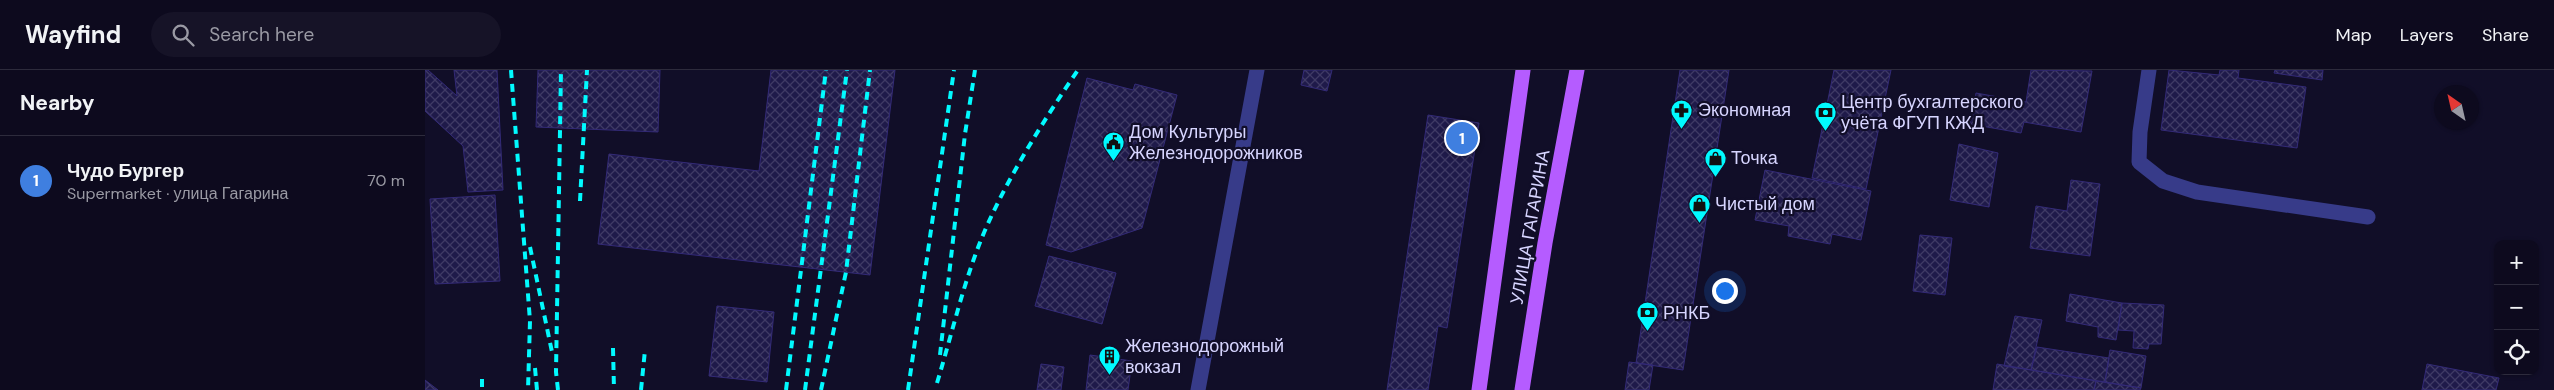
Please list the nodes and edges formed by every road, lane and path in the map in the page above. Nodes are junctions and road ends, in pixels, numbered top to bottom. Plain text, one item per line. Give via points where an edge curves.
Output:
1 (1257, 70) edge
2 (1523, 70) edge
3 (1577, 70) edge
4 (2149, 70) edge
5 (2368, 217) dead end
6 (1198, 390) edge
7 (1479, 390) edge
8 (1522, 390) edge

1 - 6 lane
2 - 7 main road, УЛИЦА ГАГАРИНА
3 - 8 main road, УЛИЦА ГАГАРИНА
4 - 5 lane via 2139,162 2163,181 2197,192

